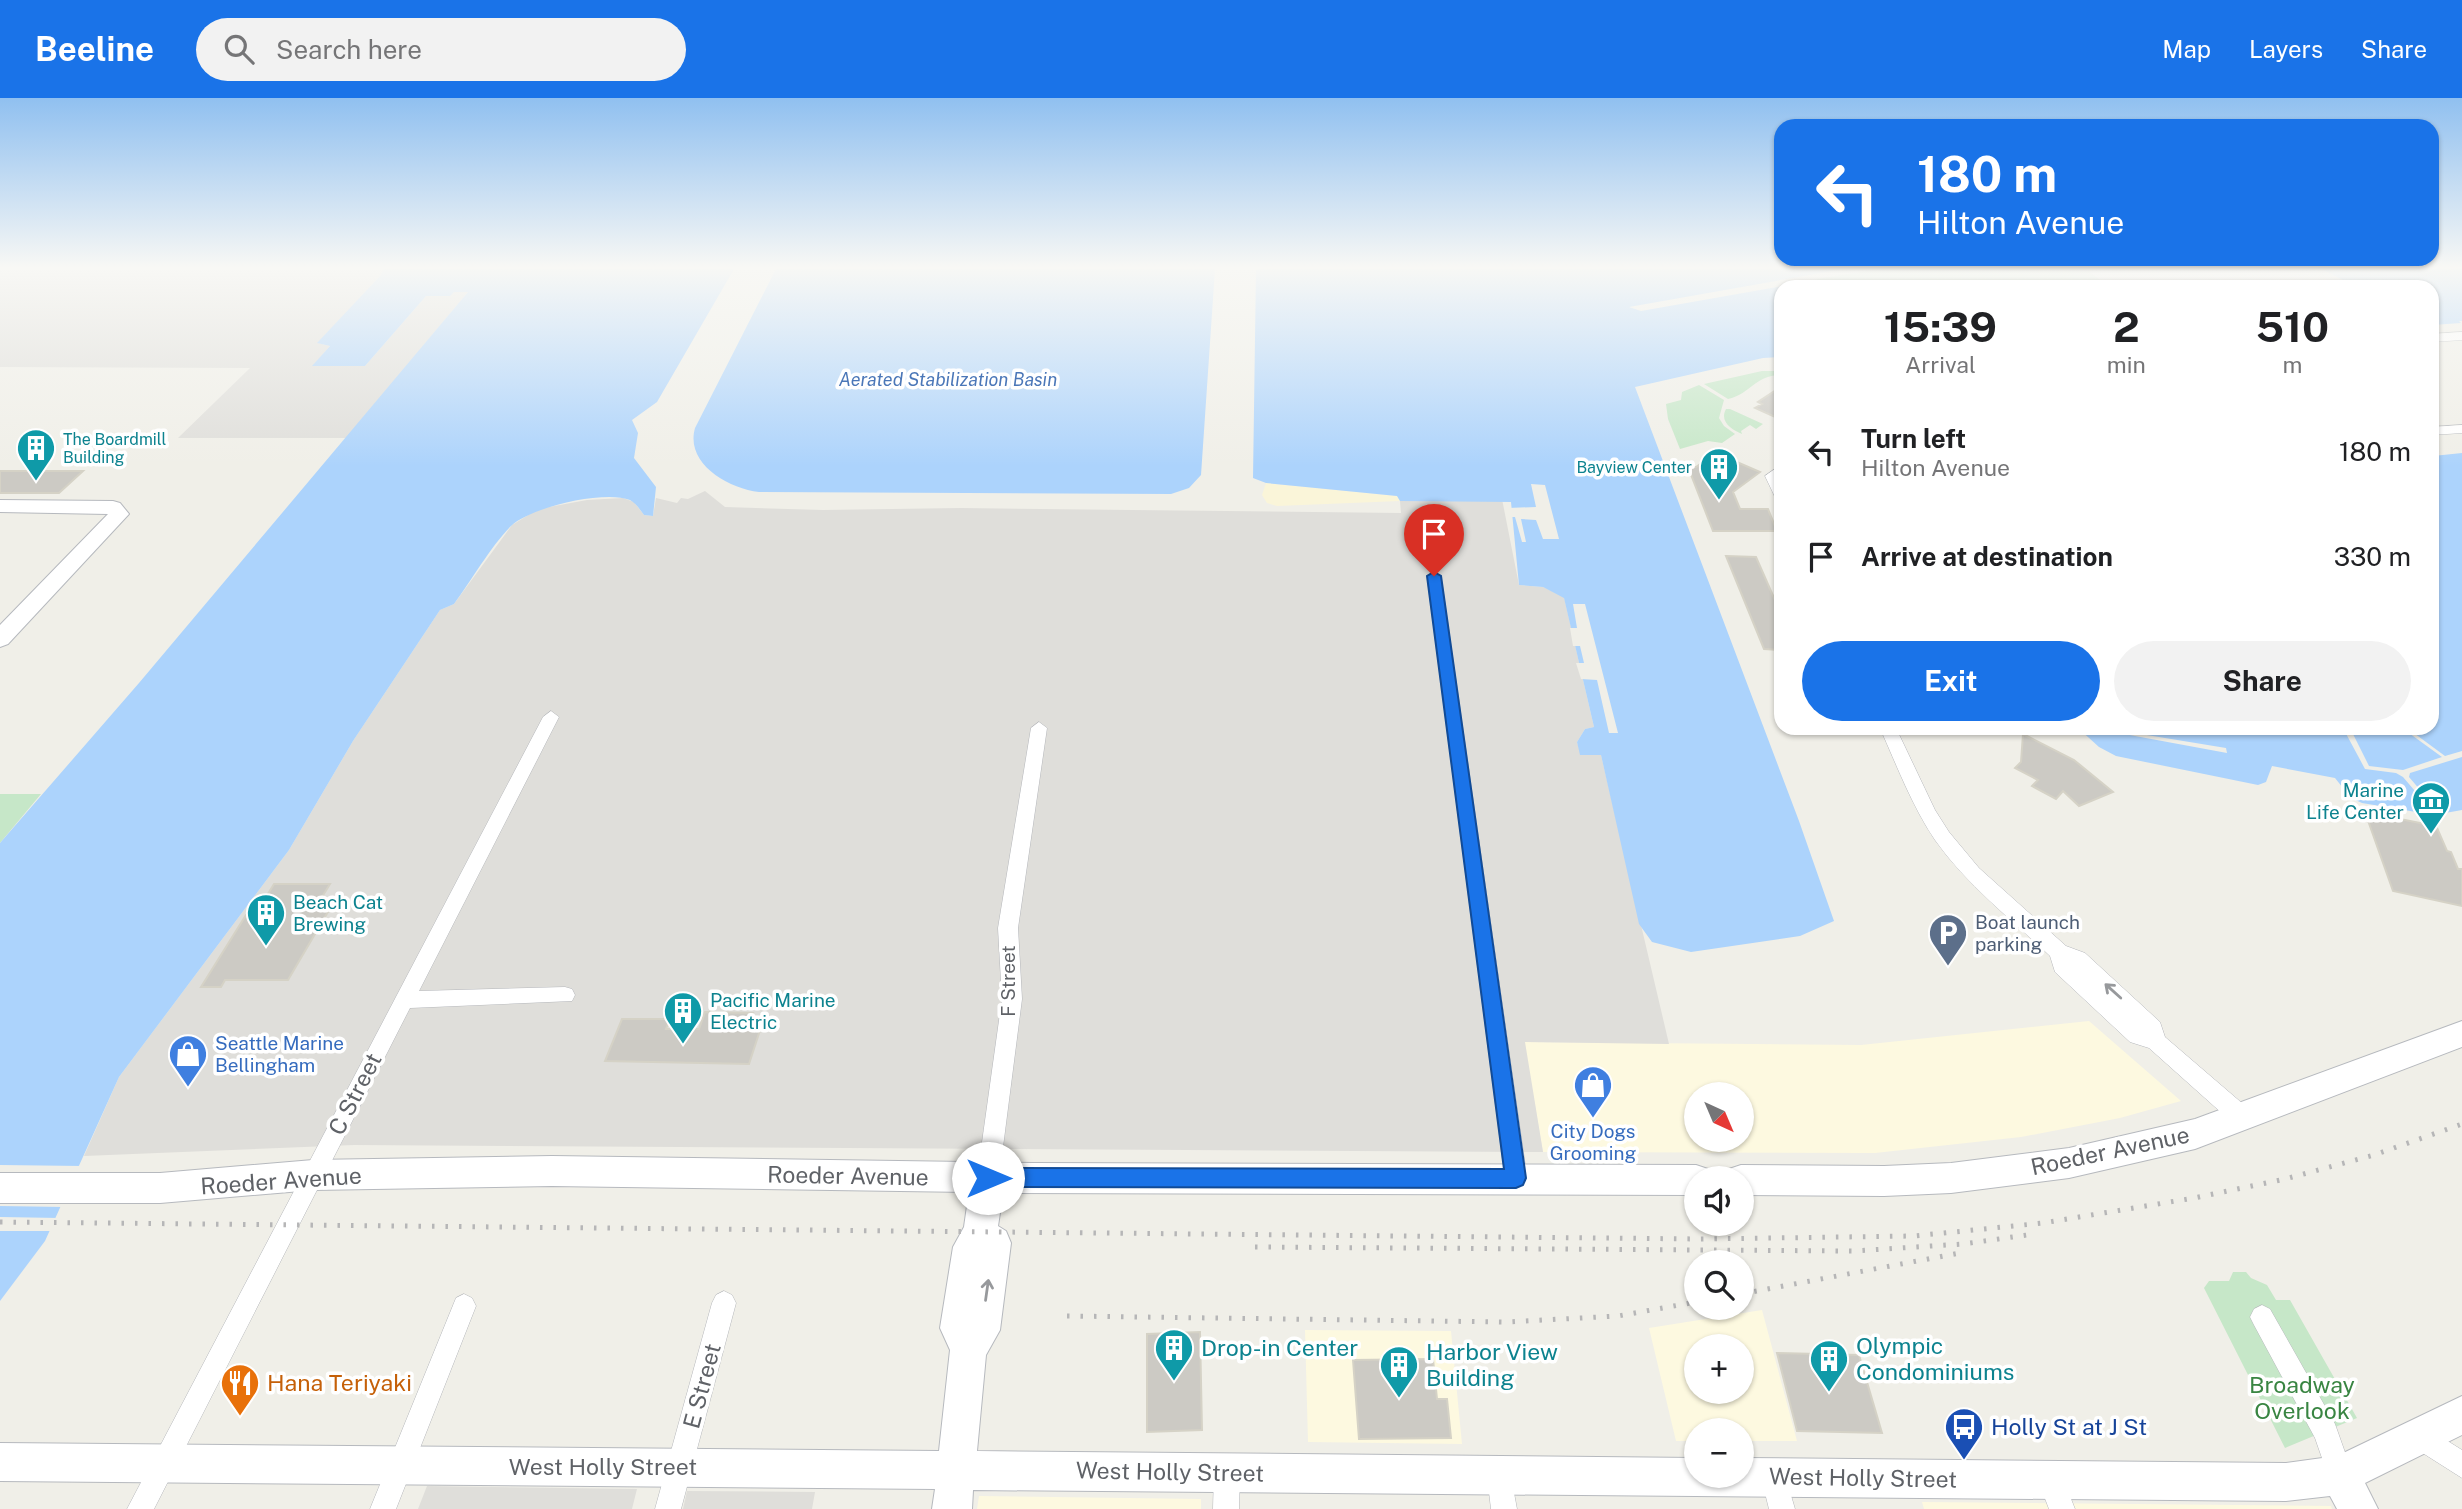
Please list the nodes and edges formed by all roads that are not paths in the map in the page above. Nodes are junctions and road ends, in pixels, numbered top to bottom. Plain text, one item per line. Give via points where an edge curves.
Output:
1 (2462, 336) edge
2 (2439, 338) edge
3 (2462, 429) edge
4 (2439, 430) edge
5 (0, 506) edge
6 (1434, 576) dead end
7 (0, 639) edge
8 (551, 717) dead end
9 (1039, 729) dead end
10 (1891, 735) edge
11 (565, 995) dead end
12 (404, 1000) junction
13 (2462, 1034) edge
14 (2242, 1117) junction
15 (313, 1175) junction
16 (988, 1178) junction
17 (1516, 1178) junction
18 (1684, 1180) edge
19 (1754, 1180) edge
20 (0, 1188) edge
21 (125, 1189) joint
22 (724, 1303) dead end
23 (464, 1306) dead end
24 (2262, 1317) dead end
25 (2462, 1415) edge
26 (2419, 1436) junction
27 (0, 1462) edge
28 (164, 1463) junction
29 (400, 1465) junction
30 (2462, 1465) edge
31 (679, 1468) junction
32 (957, 1471) junction
33 (2340, 1475) junction
34 (1226, 1491) edge
35 (1502, 1492) edge
36 (1778, 1493) edge
37 (2056, 1494) edge
38 (140, 1509) edge
39 (383, 1509) edge
40 (668, 1509) edge
41 (952, 1509) edge
42 (2357, 1509) edge

1 - 2 street
3 - 4 street
5 - 7 main road via 113,507 119,517
6 - 17 street
8 - 12 street, C Street
9 - 16 street, F Street via 1008,928 1012,999
10 - 14 street via 1942,837 1992,893 2059,952 2062,966 2137,1036 2155,1041
11 - 12 street
12 - 15 street, C Street
13 - 14 main road, Roeder Avenue
14 - 19 main road, Roeder Avenue via 2169,1141 2022,1170 1884,1181
15 - 16 main road, Roeder Avenue via 552,1171
15 - 21 main road, Roeder Avenue
15 - 28 street, C Street
16 - 17 main road, Roeder Avenue
16 - 32 main road, F Street via 980,1233 970,1247 958,1328 968,1349
17 - 18 main road, Roeder Avenue
20 - 21 main road, Roeder Avenue
22 - 31 street, E Street
23 - 29 street
24 - 33 street via 2326,1433
25 - 26 main road, West Holly Street
26 - 30 street
26 - 33 main road, West Holly Street
27 - 28 main road, West Holly Street
28 - 29 main road, West Holly Street
28 - 38 street, C Street
29 - 31 main road, West Holly Street
29 - 39 street
31 - 32 main road, West Holly Street
31 - 40 street, E Street
32 - 34 main road, West Holly Street
32 - 41 main road, F Street
33 - 37 main road, West Holly Street
33 - 42 main road
34 - 35 main road, West Holly Street
35 - 36 main road, West Holly Street
36 - 37 main road, West Holly Street

